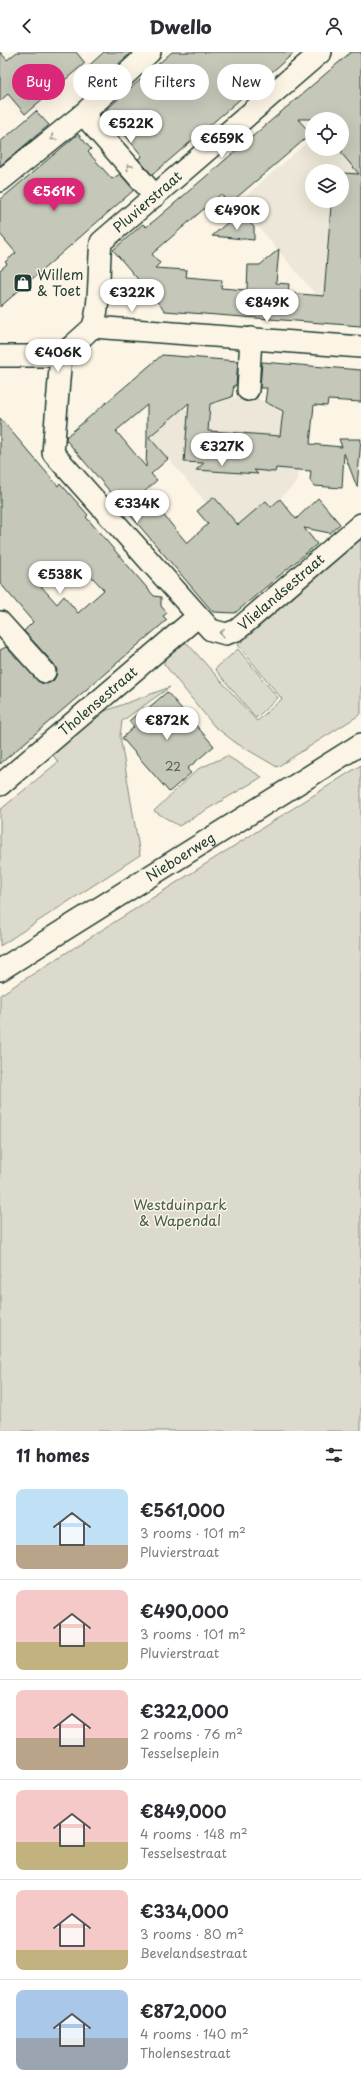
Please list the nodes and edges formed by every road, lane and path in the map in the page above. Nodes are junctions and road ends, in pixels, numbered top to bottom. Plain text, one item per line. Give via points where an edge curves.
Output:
1 (150, 52) edge
2 (321, 52) edge
3 (83, 114) junction
4 (0, 181) edge
5 (154, 196) junction
6 (93, 327) junction
7 (251, 338) junction
8 (361, 347) edge
9 (0, 356) edge
10 (61, 356) junction
11 (248, 390) dead end
12 (361, 524) edge
13 (197, 617) junction
14 (2, 627) edge
15 (45, 672) dead end
16 (361, 744) edge
17 (0, 785) edge
18 (0, 970) edge

1 - 3 street
2 - 5 street, Pluvierstraat
3 -> 4 street
5 -> 3 street
5 - 6 street, Pluvierstraat via 101,242
6 - 7 street
6 - 10 street
7 - 8 street
7 - 11 street
9 - 10 street
10 - 13 street, Vlielandsestraat via 53,452
12 -> 13 street, Vlielandsestraat via 233,632 226,634 211,630
13 - 17 street, Tholensestraat
14 - 15 street
16 - 18 street, Nieboerweg

